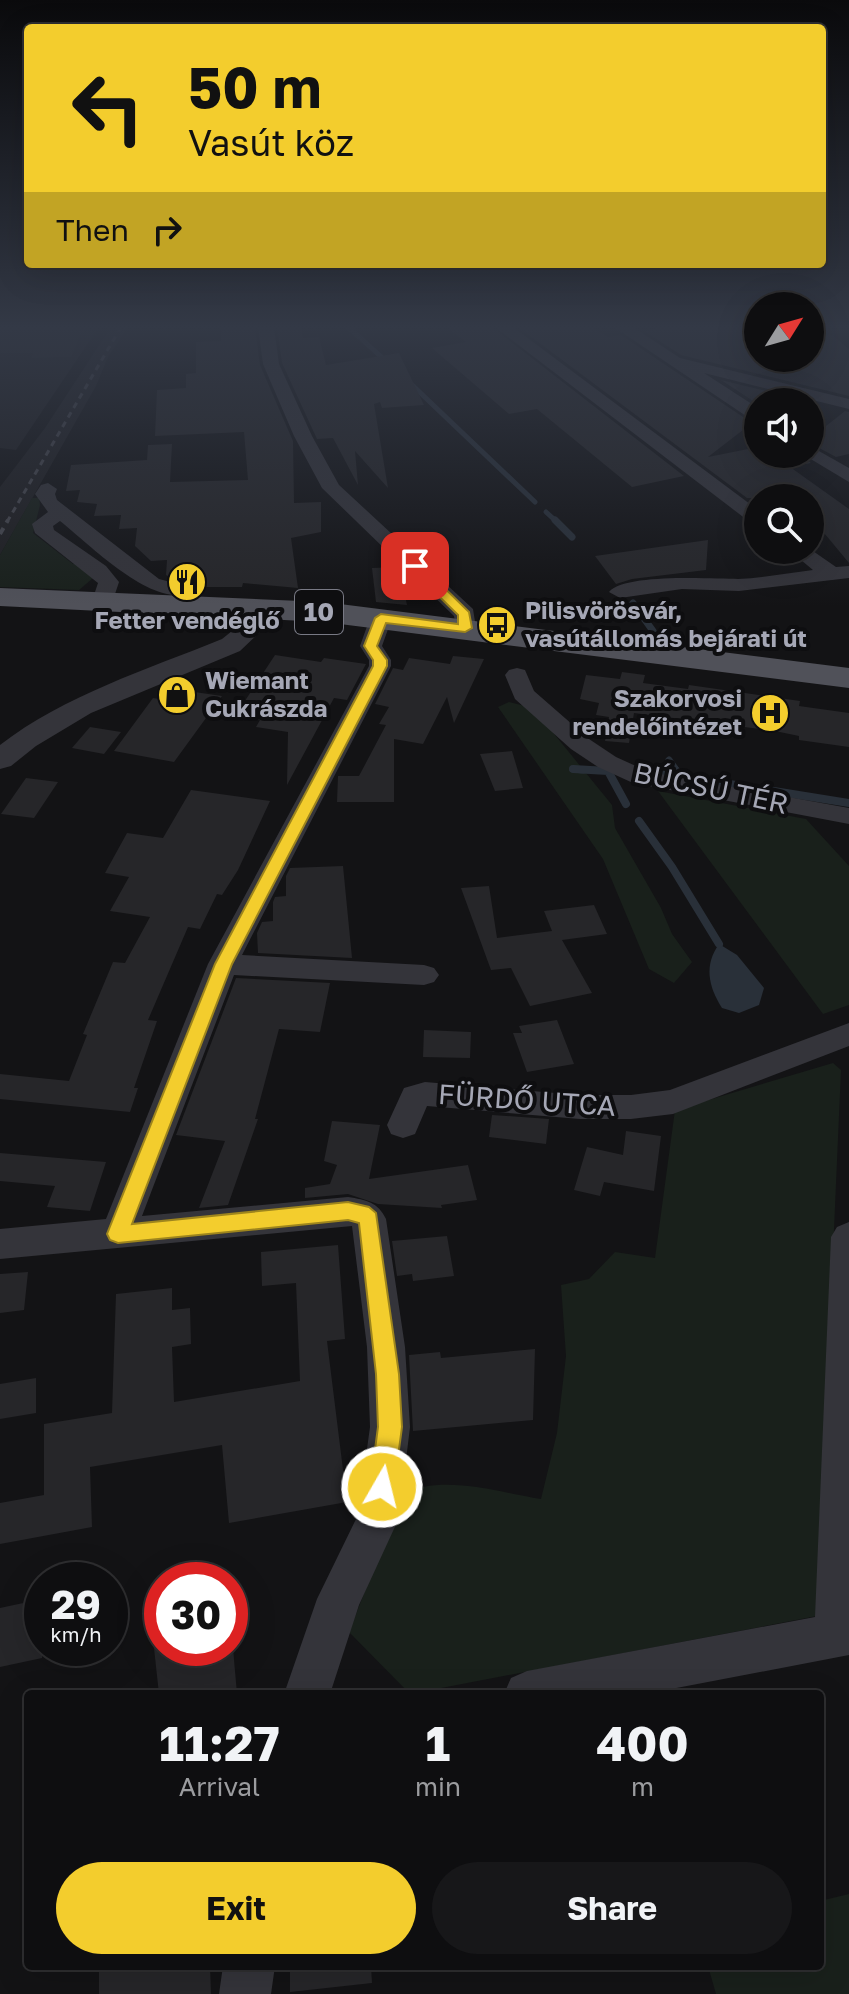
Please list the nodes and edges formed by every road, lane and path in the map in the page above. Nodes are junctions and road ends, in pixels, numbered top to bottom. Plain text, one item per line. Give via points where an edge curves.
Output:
1 (296, 420) edge
2 (627, 420) edge
3 (824, 460) edge
4 (849, 476) edge
5 (48, 489) dead end
6 (744, 508) edge
7 (61, 512) junction
8 (840, 573) edge
9 (179, 590) dead end
10 (620, 592) dead end
11 (0, 597) edge
12 (102, 604) junction
13 (256, 607) junction
14 (381, 618) junction
15 (465, 628) junction
16 (517, 675) dead end
17 (849, 678) edge
18 (0, 760) edge
19 (849, 816) edge
20 (223, 964) junction
21 (424, 975) dead end
22 (849, 1034) edge
23 (403, 1125) dead end
24 (118, 1234) junction
25 (849, 1237) edge
26 (0, 1244) edge
27 (842, 1634) edge
28 (308, 1690) edge
29 (548, 1690) edge
30 (248, 1970) edge
31 (245, 1994) edge

1 - 15 street via 331,488 465,614
2 - 6 street
3 - 4 street
5 - 7 street via 49,503
7 - 9 street via 152,583
7 - 12 street via 42,524 45,533 109,582
8 - 10 street
11 - 12 main road, 10
12 - 13 main road, 10
13 - 14 main road, 10
13 - 18 street via 249,630 231,645 55,720
14 - 15 main road, 10
14 - 20 street via 371,646 380,666
15 - 17 main road, 10
16 - 19 street, BÚCSÚ TÉR via 523,694 580,744 642,778
20 - 21 street
20 - 24 street
22 - 23 street, FÜRDŐ UTCA via 673,1102 580,1107 425,1094 415,1097
24 - 26 street
24 - 28 street via 348,1211 369,1219 386,1347 390,1427 378,1518 339,1599
25 - 27 street
27 - 29 street
30 - 31 street

